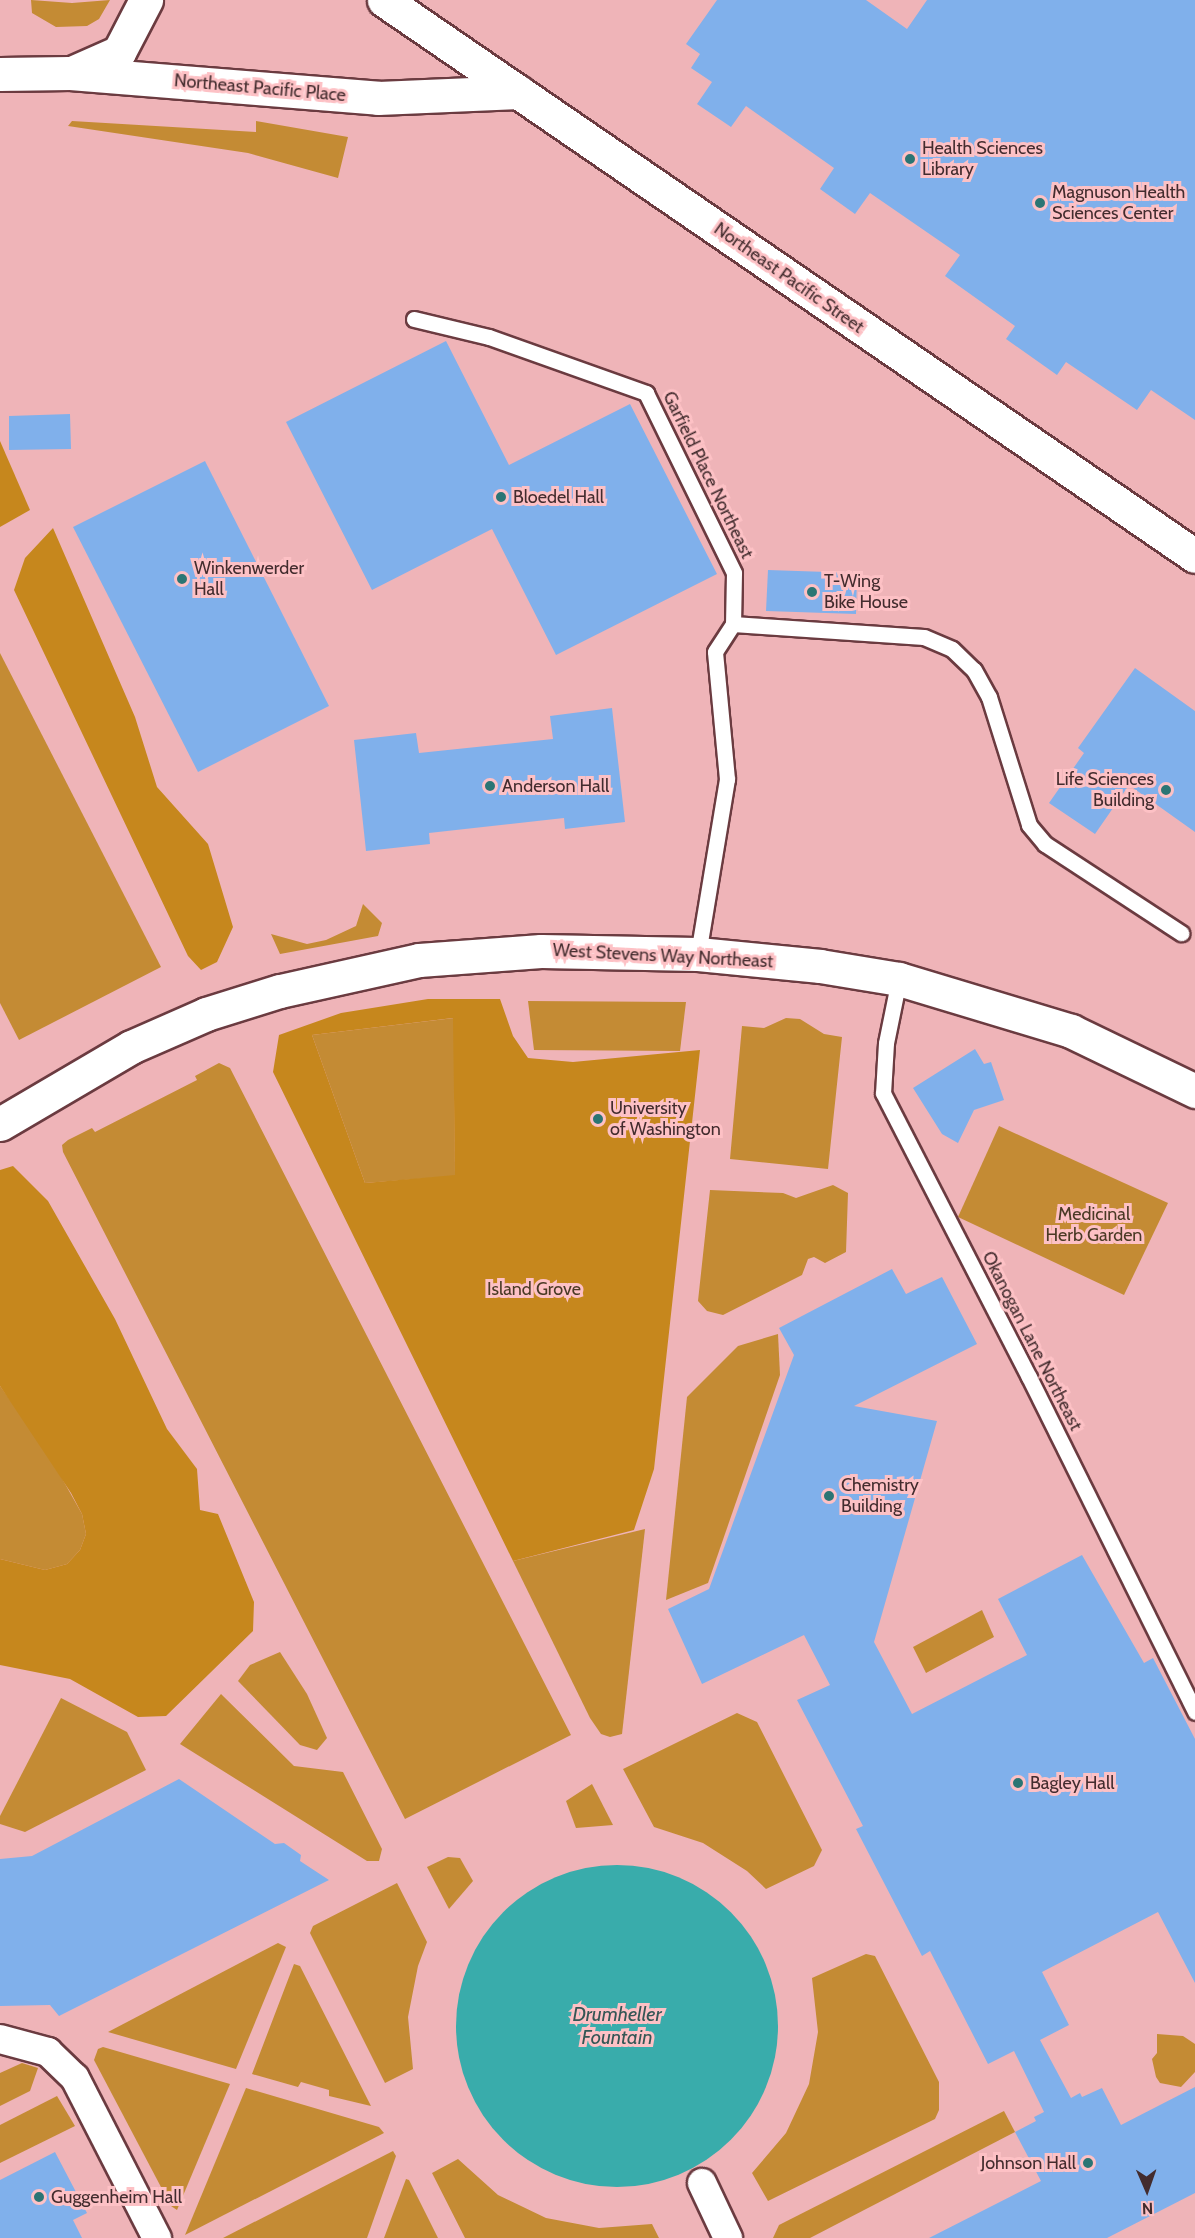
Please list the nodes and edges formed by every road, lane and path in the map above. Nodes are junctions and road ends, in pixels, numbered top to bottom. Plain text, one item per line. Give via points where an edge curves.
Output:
1 (146, 0) edge
2 (403, 5) edge
3 (0, 74) edge
4 (70, 74) junction
5 (519, 92) junction
6 (414, 319) dead end
7 (1195, 556) edge
8 (733, 624) junction
9 (1181, 933) dead end
10 (698, 954) junction
11 (899, 979) junction
12 (1195, 1091) edge
13 (0, 1124) edge
14 (1195, 1712) edge
15 (0, 2039) edge
16 (702, 2183) dead end
17 (157, 2238) edge
18 (728, 2238) edge

1 - 4 main road via 119,52
2 - 5 main road, Northeast Pacific Street
3 - 4 main road, Northeast Pacific Place
4 - 5 main road, Northeast Pacific Place via 378,98
5 - 7 main road, Northeast Pacific Street
6 - 8 lane, Garfield Place Northeast via 489,337 646,393 734,573
8 - 9 lane via 924,637 952,649 974,670 989,697 1029,825 1045,844
8 - 10 lane via 715,652 727,779
10 - 11 main road, West Stevens Way Northeast via 820,966
10 - 13 main road, West Stevens Way Northeast via 593,950 491,953 349,973 280,990 169,1029 75,1076
11 - 12 main road, West Stevens Way Northeast via 1071,1031
11 - 14 lane, Okanogan Lane Northeast via 886,1043 883,1094
15 - 17 street via 48,2052 75,2078
16 - 18 street

